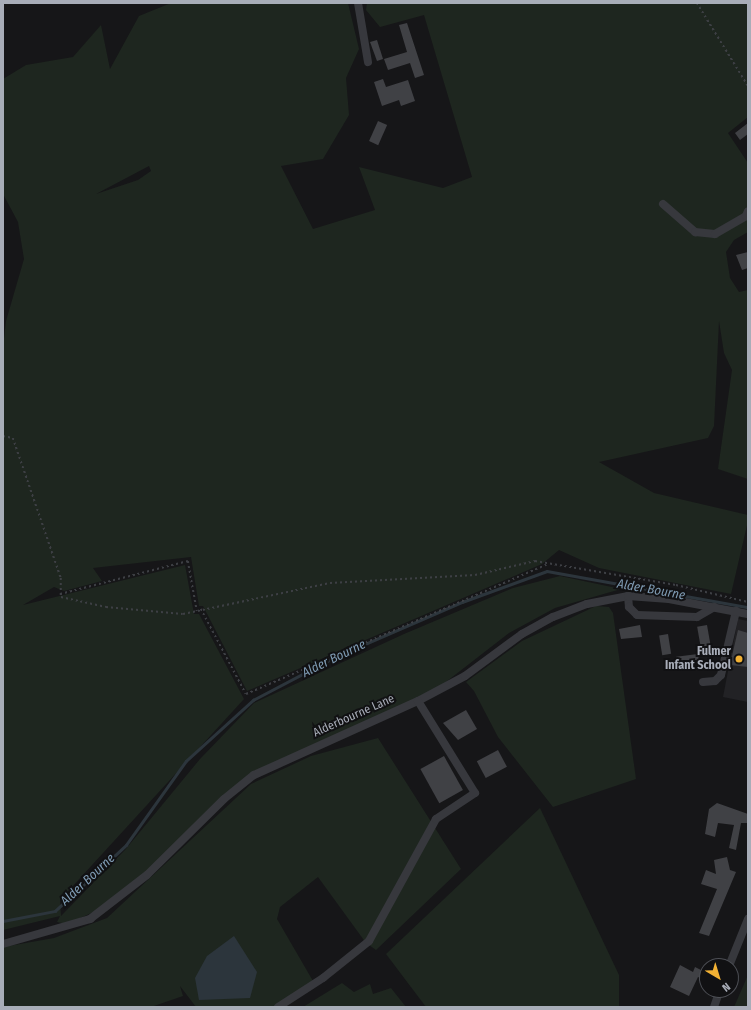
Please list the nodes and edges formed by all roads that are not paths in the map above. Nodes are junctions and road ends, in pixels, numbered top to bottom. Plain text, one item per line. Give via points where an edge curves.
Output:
1 (358, 3) edge
2 (368, 62) dead end
3 (663, 204) dead end
4 (748, 211) edge
5 (628, 596) junction
6 (714, 607) junction
7 (736, 611) junction
8 (748, 614) edge
9 (703, 682) dead end
10 (418, 701) junction
11 (748, 919) edge
12 (3, 944) edge
13 (732, 958) edge
14 (278, 1007) edge

1 - 2 street
3 - 4 street via 695,232 715,234 746,216
5 - 6 street, Alderbourne Lane via 669,599
5 - 6 street via 629,607 637,615 696,617
5 - 10 street, Alderbourne Lane via 587,604 553,617 522,634 465,676
6 - 7 street, Alderbourne Lane
7 - 8 street, Alderbourne Lane
7 - 9 street via 721,675 715,681
10 - 12 street, Alderbourne Lane via 254,775 224,799 147,875 90,919
10 - 14 street via 475,792 436,819 369,941 323,978
11 - 13 street

